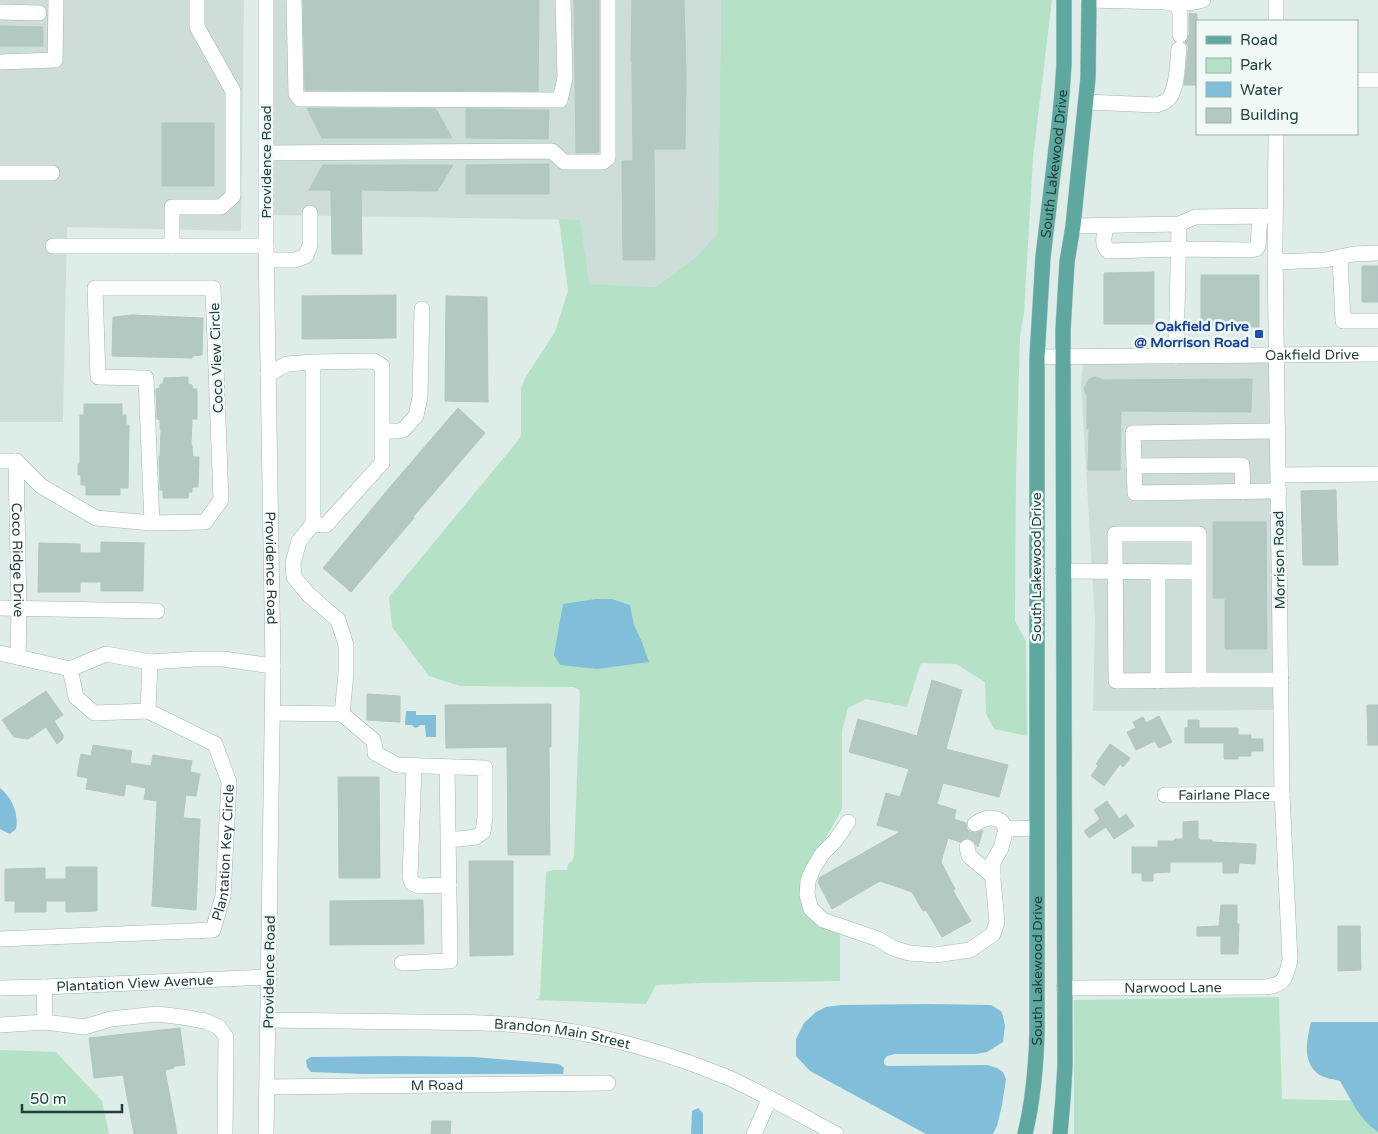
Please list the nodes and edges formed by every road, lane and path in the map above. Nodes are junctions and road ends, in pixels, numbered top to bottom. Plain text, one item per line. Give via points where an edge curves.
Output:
1 (56, 0) edge
2 (197, 0) edge
3 (266, 0) edge
4 (294, 0) edge
5 (563, 0) edge
6 (608, 0) edge
7 (1064, 0) edge
8 (1089, 0) edge
9 (1203, 0) edge
10 (1276, 0) edge
11 (1176, 4) junction
12 (0, 12) edge
13 (38, 13) dead end
14 (1276, 20) edge
15 (0, 62) edge
16 (1358, 80) edge
17 (1378, 80) edge
18 (1086, 102) junction
19 (1276, 135) edge
20 (266, 153) junction
21 (0, 173) edge
22 (52, 173) dead end
23 (310, 213) dead end
24 (1260, 216) junction
25 (1275, 216) junction
26 (1179, 224) junction
27 (1073, 226) junction
28 (1108, 226) junction
29 (53, 246) dead end
30 (172, 246) junction
31 (1179, 249) junction
32 (266, 253) junction
33 (1378, 253) edge
34 (1340, 257) junction
35 (1276, 262) junction
36 (422, 309) dead end
37 (1378, 320) edge
38 (1277, 354) junction
39 (1378, 354) edge
40 (1176, 356) junction
41 (1036, 357) junction
42 (1063, 357) junction
43 (313, 362) junction
44 (268, 374) junction
45 (382, 431) junction
46 (1278, 431) junction
47 (0, 462) edge
48 (16, 462) junction
49 (1134, 466) junction
50 (1278, 474) junction
51 (1378, 474) edge
52 (1279, 491) junction
53 (1243, 492) junction
54 (152, 523) junction
55 (313, 524) junction
56 (1063, 571) junction
57 (1115, 572) junction
58 (1158, 572) junction
59 (1199, 572) junction
60 (0, 608) edge
61 (19, 609) junction
62 (156, 611) dead end
63 (0, 653) edge
64 (18, 657) junction
65 (150, 662) junction
66 (273, 666) junction
67 (70, 669) junction
68 (1198, 680) junction
69 (1281, 680) junction
70 (1158, 681) junction
71 (148, 711) junction
72 (272, 714) junction
73 (342, 714) junction
74 (414, 766) junction
75 (447, 767) junction
76 (1282, 794) junction
77 (1165, 795) dead end
78 (848, 822) dead end
79 (975, 824) dead end
80 (1036, 828) junction
81 (1006, 829) junction
82 (449, 840) junction
83 (967, 848) dead end
84 (993, 876) junction
85 (449, 885) junction
86 (0, 938) edge
87 (402, 963) dead end
88 (269, 977) junction
89 (1280, 984) joint
90 (44, 987) junction
91 (0, 988) edge
92 (1064, 988) junction
93 (268, 1020) junction
94 (45, 1022) junction
95 (0, 1026) edge
96 (608, 1083) dead end
97 (266, 1087) junction
98 (770, 1098) junction
99 (225, 1134) edge
100 (266, 1134) edge
101 (754, 1134) edge
102 (836, 1134) edge
103 (1026, 1134) edge
104 (1060, 1134) edge

1 - 15 street via 55,60
2 - 30 street via 197,28 233,91 233,196 221,207 172,206
3 - 20 street, Providence Road
4 - 5 street via 296,94 300,99 560,100 565,78
6 - 20 street via 608,158 603,162 564,162 552,152
7 - 41 main road, South Lakewood Drive via 1064,64 1043,257
8 - 11 street
8 - 18 main road, South Lakewood Drive
9 - 11 street
10 - 14 street
11 - 18 street via 1180,12 1176,76 1165,102 1156,105
12 - 13 street
16 - 17 street
18 - 27 main road, South Lakewood Drive
19 - 25 street, Morrison Road
20 - 32 street, Providence Road
21 - 22 street
23 - 32 street via 310,245 306,256 295,260
24 - 25 street
24 - 26 street via 1195,217
24 - 31 street via 1256,249
25 - 35 street, Morrison Road
26 - 28 street
26 - 31 street
27 - 28 street
27 - 42 main road, South Lakewood Drive via 1063,324
28 - 31 street via 1104,240 1108,251
29 - 30 street
30 - 32 street
31 - 40 street
32 - 44 street, Providence Road
33 - 34 street
34 - 35 street
34 - 37 street via 1343,320
35 - 38 street, Morrison Road
36 - 45 street via 420,397 416,416 403,430
38 - 39 street, Oakfield Drive
38 - 40 street, Oakfield Drive
38 - 46 street, Morrison Road
40 - 42 street, Oakfield Drive
41 - 42 street, Oakfield Drive
41 - 80 main road, South Lakewood Drive
42 - 56 main road, South Lakewood Drive
43 - 44 street via 287,364
43 - 45 street via 374,361 382,366
43 - 55 street
44 - 66 street, Providence Road
45 - 55 street via 382,463 326,525
46 - 49 street via 1133,433
46 - 50 street, Morrison Road
47 - 48 street
48 - 54 street via 42,486 96,518
48 - 61 street, Coco Ridge Drive
49 - 53 street via 1135,493
49 - 53 street via 1242,465
50 - 51 street
50 - 52 street, Morrison Road
52 - 53 street
52 - 69 street, Morrison Road
54 - 54 street, Coco View Circle via 205,522 221,500 214,288 95,288 98,377 146,378
55 - 73 street via 299,541 293,563 294,577 338,620 346,645
56 - 57 street
56 - 92 main road, South Lakewood Drive
57 - 58 street
57 - 59 street via 1115,534 1199,534
57 - 70 street via 1116,681
58 - 59 street
58 - 70 street
59 - 68 street
60 - 61 street
61 - 62 street
61 - 64 street, Coco Ridge Drive
63 - 64 street
64 - 67 street
65 - 66 street via 223,659
65 - 67 street via 106,654
65 - 71 street
66 - 72 street, Providence Road
67 - 71 street via 76,697 94,713
68 - 69 street
68 - 70 street
69 - 76 street, Morrison Road
71 - 86 street, Plantation Key Circle via 215,744 229,782 223,896 213,930
72 - 73 street
72 - 88 street, Providence Road
73 - 74 street via 373,740 375,753 397,765
74 - 75 street
74 - 85 street via 412,883 419,886
75 - 82 street
75 - 82 street via 485,768 483,832 476,837
76 - 77 street, Fairlane Place
76 - 89 street, Morrison Road via 1290,960 1285,979
78 - 84 street via 810,875 807,895 810,909 823,920 878,939 892,948 909,953 944,954 970,950 993,934 997,922
79 - 81 street via 990,818 1000,821
80 - 81 street
80 - 103 main road, South Lakewood Drive via 1037,1041
81 - 84 street via 1002,848 993,862
82 - 85 street
83 - 84 street via 969,856
85 - 87 street via 450,961
88 - 90 street, Plantation View Avenue
88 - 93 street, Providence Road
89 - 92 street, Narwood Lane via 1265,988
90 - 91 street, Plantation View Avenue
90 - 94 street
92 - 104 main road, South Lakewood Drive via 1065,1065
93 - 97 street, Providence Road
93 - 98 street, Brandon Main Street via 489,1022 542,1027 641,1047 728,1078
94 - 95 street
94 - 99 street via 84,1027 111,1019 157,1014 205,1021 219,1027 226,1037
96 - 97 street, M Road
97 - 100 street, Providence Road
98 - 101 street
98 - 102 street, Brandon Main Street

